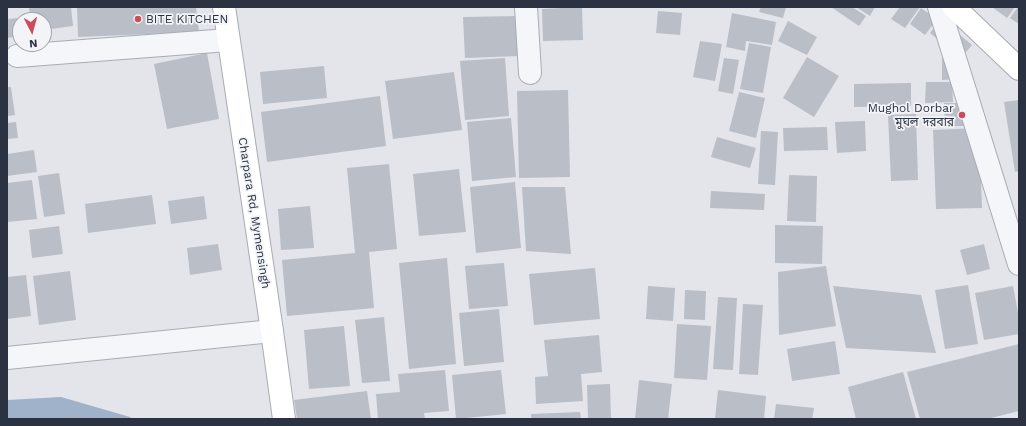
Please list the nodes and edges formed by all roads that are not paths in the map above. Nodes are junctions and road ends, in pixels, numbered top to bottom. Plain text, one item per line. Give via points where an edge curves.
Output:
1 (224, 7) edge
2 (526, 7) edge
3 (939, 7) edge
4 (954, 7) edge
5 (228, 40) junction
6 (17, 56) dead end
7 (1019, 69) edge
8 (530, 73) dead end
9 (1019, 264) edge
10 (272, 331) junction
11 (7, 358) edge
12 (284, 419) edge

1 - 5 main road, Charpara Rd, Mymensingh
2 - 8 street
3 - 9 street
4 - 7 main road
5 - 6 street
5 - 10 main road, Charpara Rd, Mymensingh
10 - 11 street
10 - 12 main road, Charpara Rd, Mymensingh

